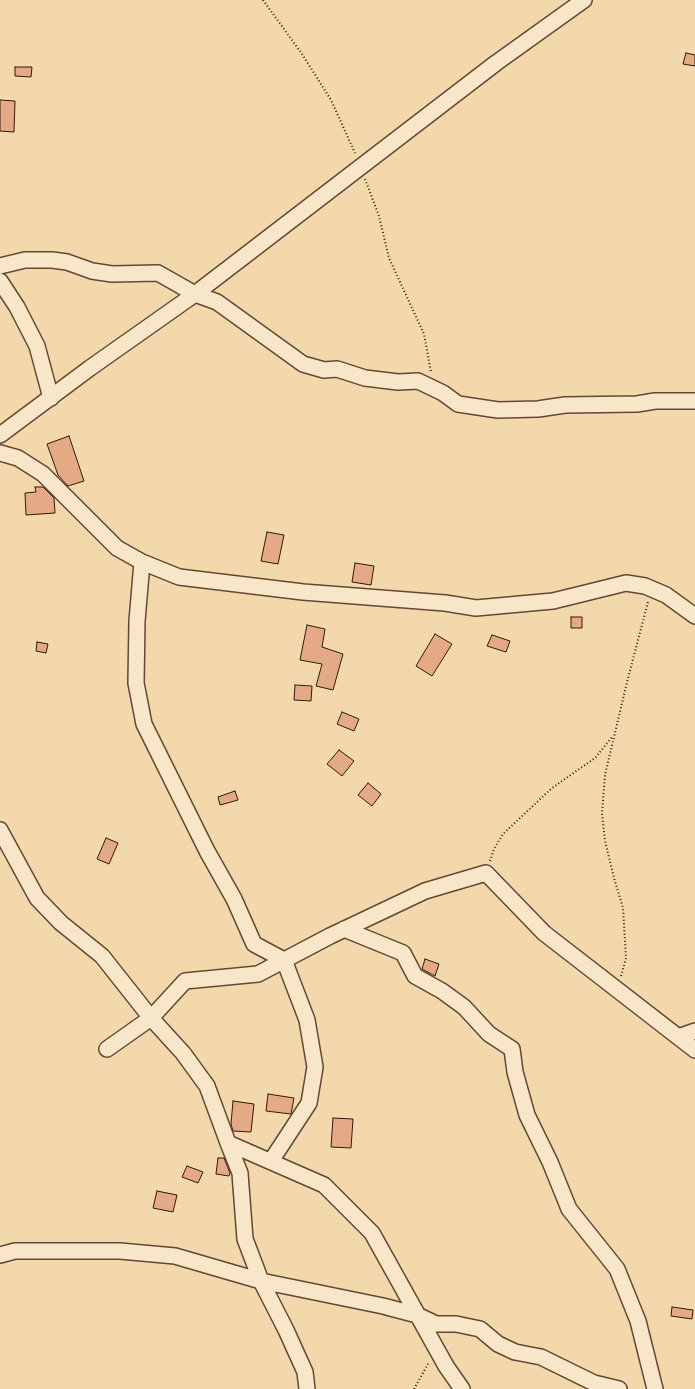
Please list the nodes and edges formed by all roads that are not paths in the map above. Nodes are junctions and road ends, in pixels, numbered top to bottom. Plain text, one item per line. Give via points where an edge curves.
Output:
1 (584, 0) edge
2 (0, 266) edge
3 (0, 281) edge
4 (195, 294) junction
5 (50, 398) junction
6 (695, 401) edge
7 (0, 435) edge
8 (0, 453) edge
9 (142, 562) junction
10 (695, 616) edge
11 (0, 830) edge
12 (344, 929) junction
13 (284, 960) junction
14 (151, 1018) junction
15 (695, 1031) edge
16 (678, 1037) junction
17 (107, 1049) dead end
18 (695, 1050) edge
19 (228, 1143) junction
20 (271, 1161) junction
21 (0, 1255) edge
22 (261, 1281) junction
23 (417, 1315) junction
24 (307, 1389) edge
25 (462, 1389) edge
26 (619, 1389) edge
27 (655, 1389) edge

1 - 4 street via 496,63
2 - 4 street via 26,260 52,260 112,274 158,273
3 - 5 street via 37,346
4 - 5 street
4 - 6 street via 217,302 303,364 365,378 418,382 458,404 498,410
5 - 7 street
8 - 9 street via 18,458 43,474 117,548
9 - 10 street via 179,578 476,608 554,601 626,583 645,586 666,595
9 - 13 street via 136,683 144,724 254,944
11 - 14 street via 37,898 61,923 102,956
12 - 13 street
12 - 16 street via 425,891 486,873 544,933
12 - 27 street via 403,953 415,976 464,1007 489,1034 512,1049 527,1115 569,1208 617,1269 638,1322
13 - 14 street via 258,974 185,982
13 - 20 street via 307,1020 315,1067 309,1103
14 - 17 street
14 - 19 street via 207,1086
15 - 16 street
16 - 18 street
19 - 20 street
19 - 22 street via 240,1173 245,1239
20 - 23 street via 324,1185 372,1233
21 - 22 street via 15,1251 120,1251 175,1256
22 - 23 street
22 - 24 street via 305,1372
23 - 25 street
23 - 26 street via 436,1324 456,1324 480,1330 515,1352 541,1357 594,1383

